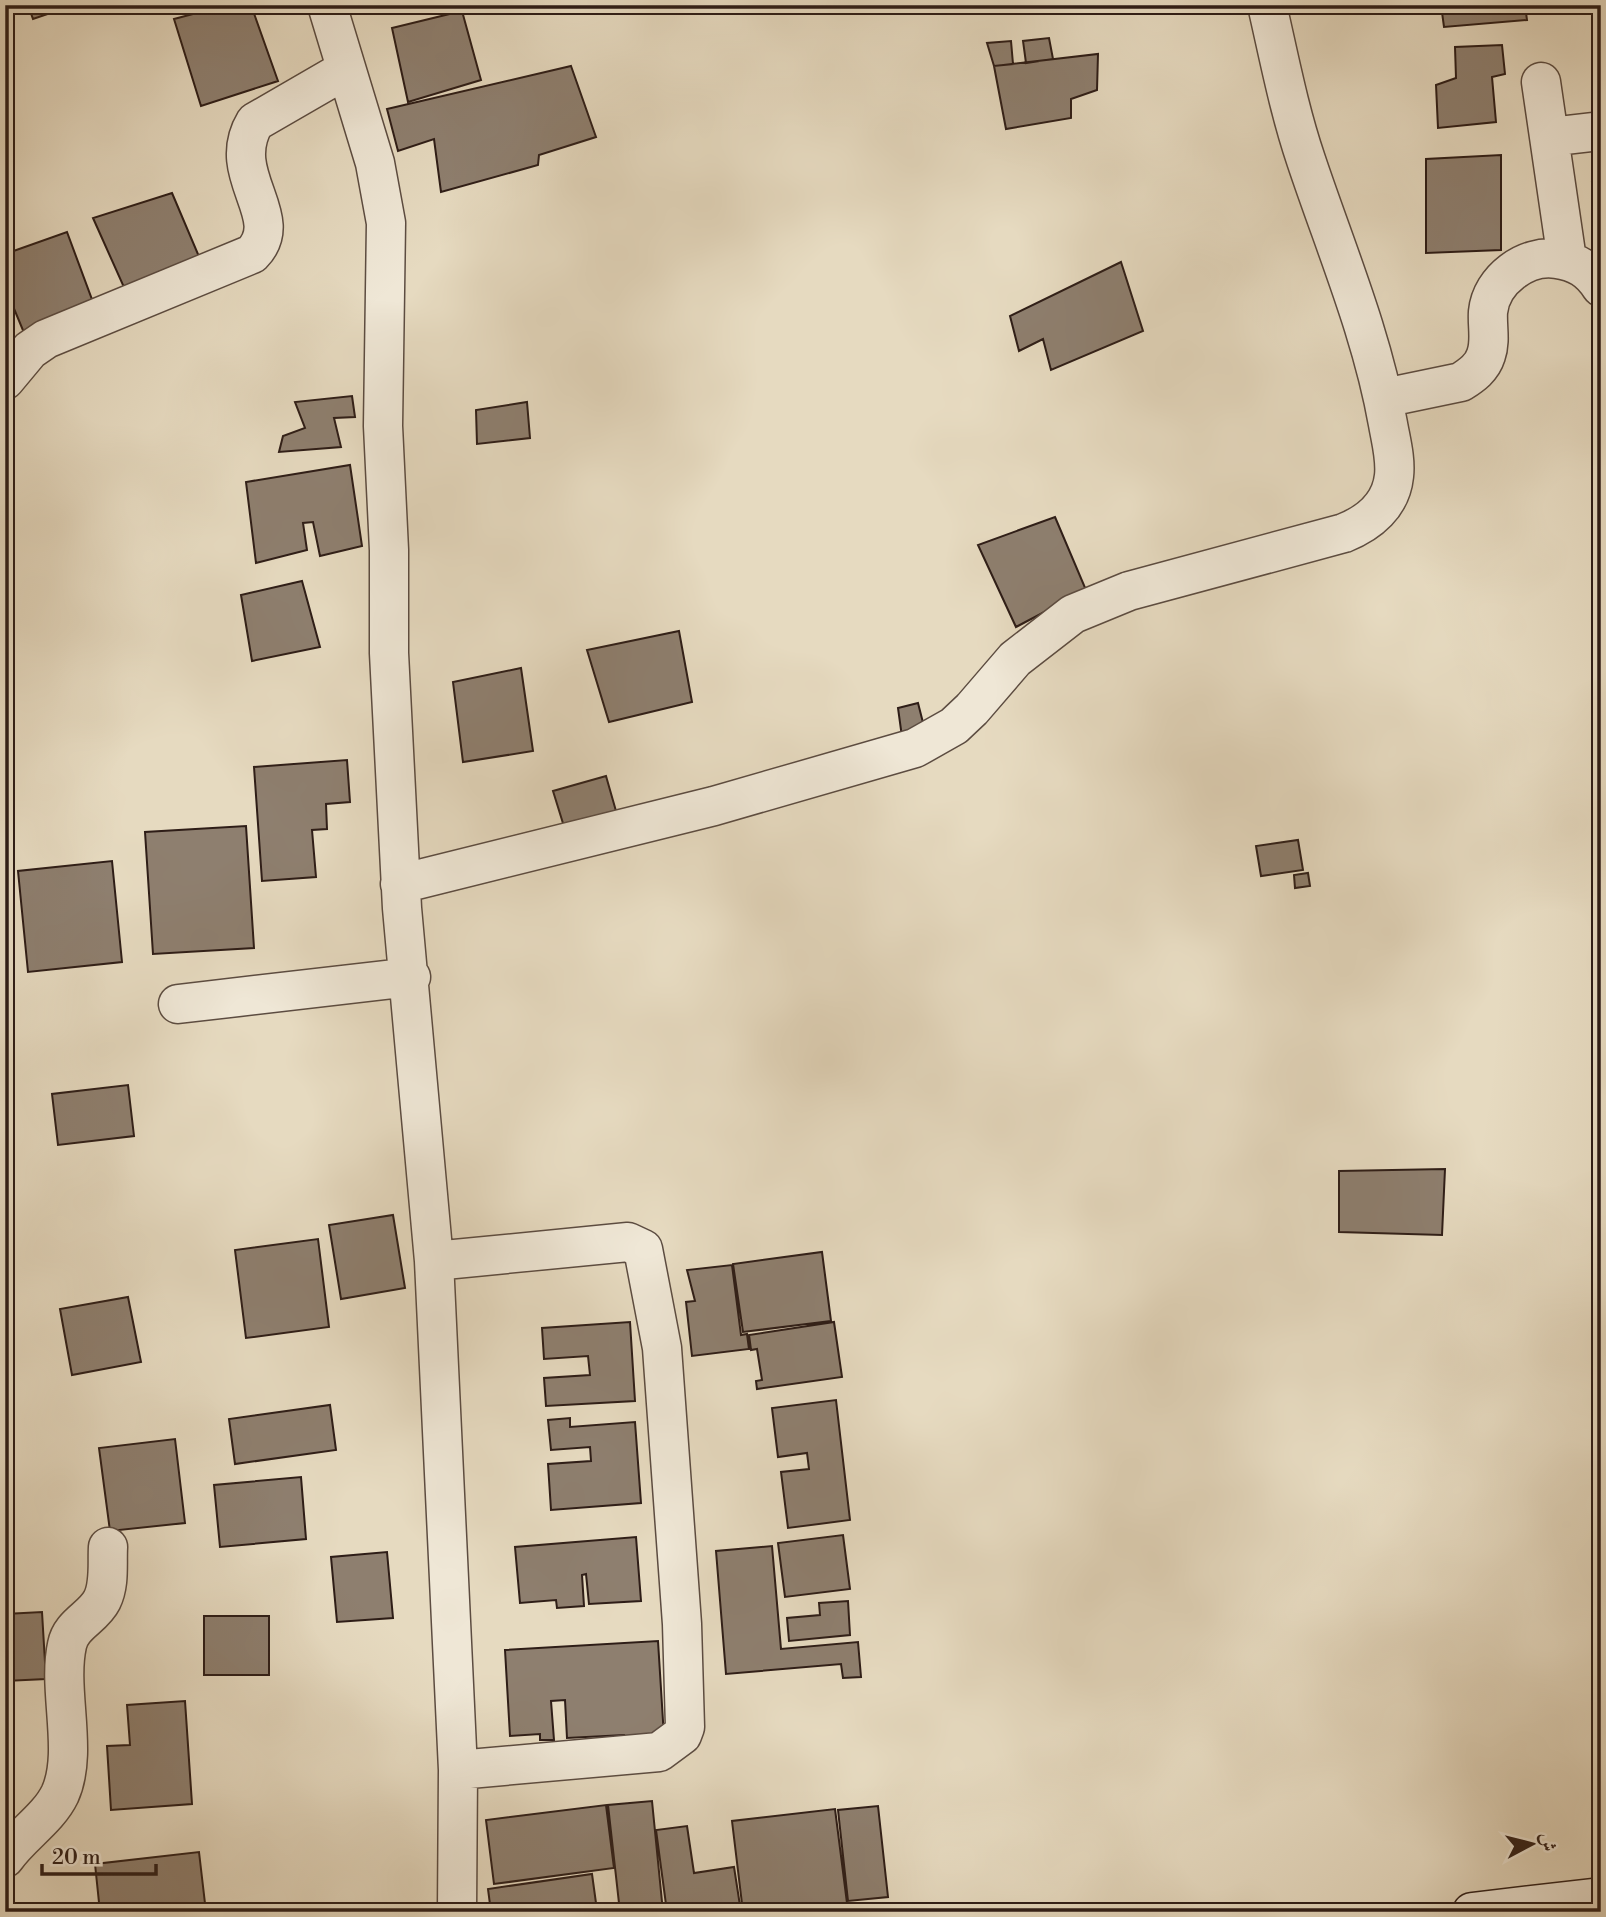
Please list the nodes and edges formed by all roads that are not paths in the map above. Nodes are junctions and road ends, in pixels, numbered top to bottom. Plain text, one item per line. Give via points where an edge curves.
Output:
1 (327, 5) edge
2 (1267, 5) edge
3 (345, 70) junction
4 (1541, 82) dead end
5 (1601, 131) edge
6 (1549, 137) junction
7 (1566, 260) junction
8 (1601, 287) edge
9 (5, 380) edge
10 (1384, 398) junction
11 (401, 884) junction
12 (411, 977) junction
13 (178, 1004) dead end
14 (434, 1261) junction
15 (108, 1547) dead end
16 (458, 1770) junction
17 (5, 1858) edge
18 (1601, 1897) edge
19 (457, 1912) edge
20 (1472, 1912) edge

1 - 3 street
2 - 10 street via 1295,127
3 - 9 street via 255,122 250,131 246,171 265,224 260,246 252,254 46,339 30,350
3 - 11 street via 375,163 386,223 383,426
4 - 6 street
5 - 6 street
6 - 7 street
7 - 8 street via 1582,266
7 - 10 street via 1552,258 1522,265 1499,284 1488,310 1486,356 1472,375 1461,382
10 - 11 street via 1394,479 1371,518 1344,533 1091,605 1043,634 954,726 915,748 715,806
11 - 12 street
12 - 13 street
12 - 14 street
14 - 16 street
14 - 16 street via 628,1242 643,1249 662,1348 682,1624 685,1727 666,1748
15 - 17 street via 103,1599 78,1625 67,1646 66,1770 60,1793
16 - 19 street
18 - 20 street

